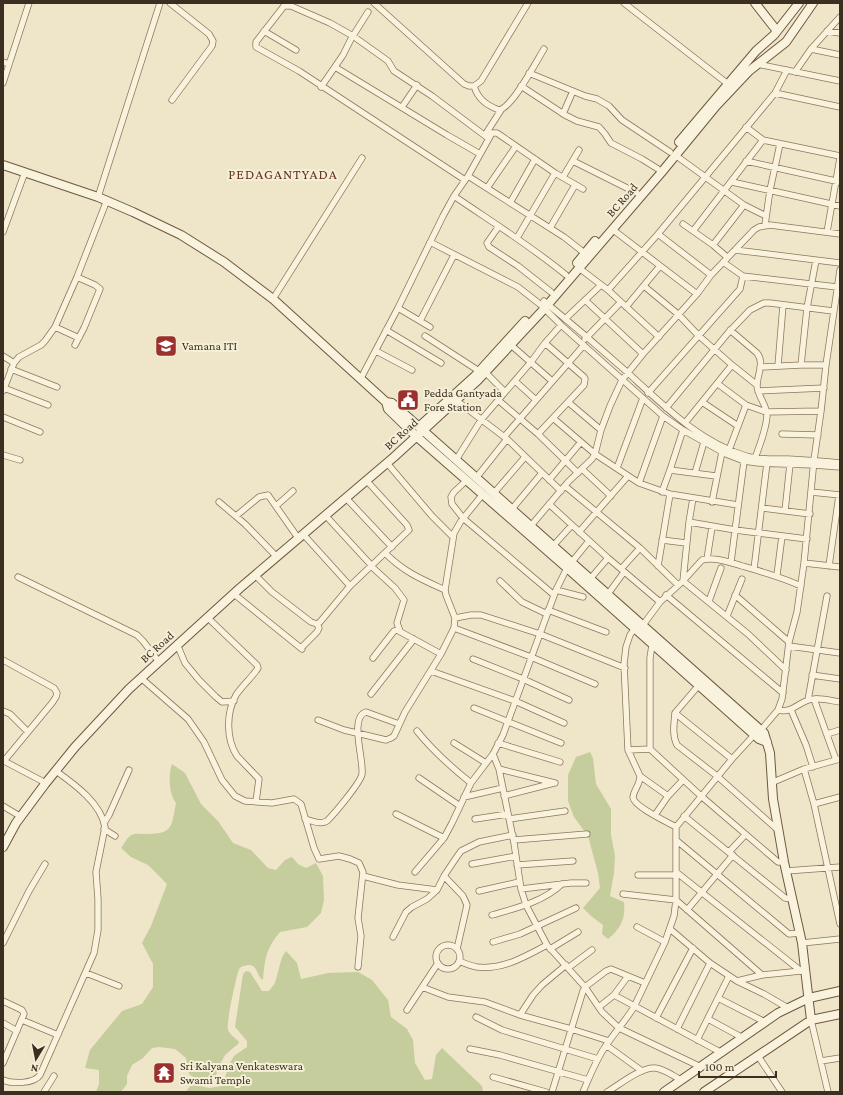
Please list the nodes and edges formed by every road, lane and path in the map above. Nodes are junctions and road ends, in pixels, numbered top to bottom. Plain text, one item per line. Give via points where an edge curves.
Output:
1 (30, 3) edge
2 (160, 3) edge
3 (170, 3) edge
4 (374, 3) edge
5 (528, 3) edge
6 (624, 3) edge
7 (756, 3) edge
8 (799, 3) edge
9 (813, 3) edge
10 (368, 12) dead end
11 (840, 17) edge
12 (264, 31) junction
13 (777, 31) junction
14 (827, 31) junction
15 (840, 33) edge
16 (353, 36) junction
17 (791, 36) junction
18 (784, 44) junction
19 (544, 49) dead end
20 (811, 49) junction
21 (296, 50) dead end
22 (840, 55) edge
23 (6, 63) edge
24 (757, 64) junction
25 (335, 67) junction
26 (787, 70) junction
27 (795, 72) junction
28 (529, 73) junction
29 (840, 81) edge
30 (3, 83) edge
31 (728, 84) junction
32 (416, 85) junction
33 (321, 86) junction
34 (474, 86) junction
35 (521, 86) junction
36 (573, 91) junction
37 (775, 94) junction
38 (172, 100) dead end
39 (402, 107) junction
40 (840, 107) edge
41 (501, 110) junction
42 (563, 114) junction
43 (746, 127) junction
44 (486, 137) junction
45 (762, 140) junction
46 (780, 144) junction
47 (516, 146) junction
48 (579, 150) dead end
49 (672, 153) junction
50 (480, 154) junction
51 (840, 157) edge
52 (362, 158) dead end
53 (535, 159) junction
54 (572, 161) junction
55 (746, 161) junction
56 (3, 165) edge
57 (775, 168) junction
58 (658, 169) junction
59 (25, 172) junction
60 (555, 173) junction
61 (705, 177) junction
62 (467, 178) junction
63 (563, 178) junction
64 (732, 182) junction
65 (838, 182) edge
66 (575, 185) junction
67 (487, 188) junction
68 (583, 189) dead end
69 (770, 190) junction
70 (724, 192) junction
71 (637, 193) junction
72 (454, 196) junction
73 (98, 197) junction
74 (107, 200) junction
75 (510, 203) junction
76 (744, 205) junction
77 (832, 205) junction
78 (840, 206) edge
79 (530, 216) junction
80 (766, 216) junction
81 (683, 224) dead end
82 (765, 225) junction
83 (499, 226) junction
84 (550, 228) junction
85 (612, 229) junction
86 (693, 231) junction
87 (3, 232) edge
88 (827, 232) junction
89 (658, 234) junction
90 (840, 234) edge
91 (517, 238) junction
92 (430, 242) junction
93 (713, 245) junction
94 (735, 250) junction
95 (642, 252) junction
96 (454, 255) junction
97 (587, 255) junction
98 (728, 257) junction
99 (816, 260) junction
100 (723, 262) junction
101 (840, 263) edge
102 (660, 266) junction
103 (579, 268) junction
104 (840, 270) edge
105 (566, 275) junction
106 (711, 276) junction
107 (743, 276) junction
108 (77, 277) junction
109 (810, 284) junction
110 (601, 285) junction
111 (644, 286) junction
112 (837, 287) junction
113 (608, 290) junction
114 (551, 292) junction
115 (697, 294) junction
116 (273, 299) junction
117 (585, 300) junction
118 (621, 302) junction
119 (783, 304) junction
120 (544, 305) junction
121 (626, 307) junction
122 (398, 308) junction
123 (806, 308) junction
124 (833, 311) junction
125 (679, 315) junction
126 (565, 319) junction
127 (604, 320) junction
128 (420, 321) junction
129 (561, 324) junction
130 (55, 327) junction
131 (430, 327) dead end
132 (386, 330) junction
133 (730, 330) junction
134 (698, 335) junction
135 (425, 336) dead end
136 (586, 337) junction
137 (659, 337) junction
138 (79, 338) junction
139 (545, 343) junction
140 (582, 344) junction
141 (511, 345) junction
142 (75, 346) dead end
143 (714, 350) junction
144 (376, 351) junction
145 (643, 354) junction
146 (3, 356) edge
147 (531, 362) junction
148 (442, 363) dead end
149 (568, 363) junction
150 (732, 365) junction
151 (801, 365) junction
152 (826, 365) junction
153 (13, 366) junction
154 (778, 366) junction
155 (760, 367) junction
156 (412, 370) dead end
157 (482, 371) junction
158 (628, 373) junction
159 (361, 378) junction
160 (622, 380) junction
161 (515, 381) junction
162 (552, 381) junction
163 (718, 384) junction
164 (757, 385) junction
165 (56, 387) dead end
166 (824, 388) junction
167 (4, 389) edge
168 (505, 392) junction
169 (758, 392) junction
170 (648, 393) junction
171 (643, 398) junction
172 (498, 400) junction
173 (536, 400) junction
174 (457, 401) junction
175 (568, 402) junction
176 (702, 402) junction
177 (48, 405) dead end
178 (746, 405) junction
179 (666, 408) junction
180 (822, 411) junction
181 (766, 412) junction
182 (663, 416) junction
183 (3, 417) edge
184 (521, 418) junction
185 (553, 418) junction
186 (481, 420) junction
187 (685, 423) junction
188 (738, 426) junction
189 (601, 430) junction
190 (683, 430) junction
191 (40, 432) dead end
192 (417, 432) junction
193 (538, 434) junction
194 (782, 434) dead end
195 (818, 435) junction
196 (505, 438) junction
197 (581, 442) junction
198 (704, 442) junction
199 (729, 450) junction
200 (722, 452) junction
201 (595, 454) junction
202 (3, 455) edge
203 (525, 456) junction
204 (755, 458) junction
205 (20, 460) dead end
206 (456, 460) junction
207 (565, 460) junction
208 (744, 460) junction
209 (814, 462) junction
210 (387, 463) junction
211 (767, 463) junction
212 (840, 463) edge
213 (790, 464) junction
214 (840, 467) edge
215 (617, 468) junction
216 (670, 470) junction
217 (580, 471) junction
218 (542, 473) junction
219 (695, 473) junction
220 (628, 476) junction
221 (716, 476) junction
222 (476, 478) junction
223 (366, 480) junction
224 (467, 480) junction
225 (549, 480) junction
226 (639, 483) junction
227 (565, 486) junction
228 (561, 491) junction
229 (293, 492) dead end
230 (662, 492) junction
231 (811, 492) junction
232 (494, 493) junction
233 (483, 494) junction
234 (670, 494) junction
235 (839, 495) edge
236 (611, 496) junction
237 (346, 498) junction
238 (693, 498) junction
239 (219, 502) dead end
240 (712, 502) junction
241 (549, 504) junction
242 (738, 505) junction
243 (276, 506) junction
244 (762, 508) junction
245 (512, 509) junction
246 (785, 511) junction
247 (596, 513) junction
248 (810, 514) junction
249 (236, 516) junction
250 (326, 516) junction
251 (463, 518) junction
252 (689, 522) junction
253 (572, 525) junction
254 (712, 527) junction
255 (528, 529) junction
256 (735, 530) junction
257 (580, 532) junction
258 (759, 534) junction
259 (300, 535) junction
260 (782, 536) junction
261 (453, 537) junction
262 (807, 539) junction
263 (662, 540) junction
264 (589, 541) junction
265 (686, 543) junction
266 (553, 546) junction
267 (392, 547) junction
268 (640, 548) junction
269 (385, 553) junction
270 (274, 554) junction
271 (608, 558) junction
272 (707, 559) junction
273 (731, 562) junction
274 (804, 563) junction
275 (371, 565) junction
276 (570, 565) junction
277 (658, 566) junction
278 (829, 566) junction
279 (840, 567) edge
280 (721, 568) dead end
281 (754, 569) junction
282 (622, 570) junction
283 (256, 573) junction
284 (777, 575) junction
285 (18, 577) dead end
286 (590, 579) junction
287 (742, 579) dead end
288 (500, 581) dead end
289 (683, 581) junction
290 (678, 585) junction
291 (350, 586) junction
292 (445, 590) junction
293 (800, 590) junction
294 (555, 593) junction
295 (234, 594) junction
296 (608, 594) junction
297 (666, 595) junction
298 (735, 595) junction
299 (827, 596) dead end
300 (583, 597) dead end
301 (709, 601) junction
302 (660, 602) junction
303 (548, 612) junction
304 (207, 616) junction
305 (727, 616) junction
306 (455, 618) junction
307 (317, 624) junction
308 (639, 627) junction
309 (454, 628) junction
310 (400, 631) junction
311 (606, 632) dead end
312 (540, 634) junction
313 (414, 639) junction
314 (177, 644) junction
315 (652, 644) junction
316 (789, 644) junction
317 (840, 646) edge
318 (816, 650) junction
319 (840, 653) edge
320 (441, 654) junction
321 (531, 657) junction
322 (156, 658) junction
323 (373, 658) dead end
324 (473, 659) dead end
325 (3, 660) edge
326 (625, 668) junction
327 (786, 670) junction
328 (431, 671) junction
329 (812, 675) junction
330 (139, 677) junction
331 (523, 679) junction
332 (840, 679) edge
333 (595, 684) dead end
334 (699, 685) junction
335 (783, 693) junction
336 (371, 694) dead end
337 (811, 699) junction
338 (570, 700) dead end
339 (234, 701) junction
340 (515, 701) junction
341 (840, 702) edge
342 (474, 708) dead end
343 (778, 710) junction
344 (791, 710) junction
345 (3, 711) edge
346 (675, 712) junction
347 (318, 720) dead end
348 (508, 722) junction
349 (564, 723) dead end
350 (399, 724) junction
351 (840, 730) edge
352 (417, 731) dead end
353 (28, 732) junction
354 (758, 732) junction
355 (358, 734) junction
356 (827, 734) junction
357 (454, 743) dead end
358 (498, 743) junction
359 (561, 743) dead end
360 (650, 749) junction
361 (628, 750) junction
362 (493, 754) junction
363 (732, 759) junction
364 (838, 759) edge
365 (4, 761) edge
366 (560, 762) dead end
367 (486, 763) junction
368 (813, 767) junction
369 (499, 769) junction
370 (804, 769) junction
371 (130, 770) dead end
372 (56, 771) junction
373 (640, 776) junction
374 (717, 776) junction
375 (419, 778) dead end
376 (683, 780) junction
377 (44, 782) junction
378 (471, 783) junction
379 (771, 783) junction
380 (503, 788) junction
381 (504, 796) junction
382 (668, 796) junction
383 (701, 796) junction
384 (464, 797) junction
385 (840, 797) edge
386 (256, 802) junction
387 (814, 804) junction
388 (3, 806) edge
389 (460, 806) junction
390 (566, 811) dead end
391 (396, 814) dead end
392 (18, 815) junction
393 (655, 815) junction
394 (509, 816) junction
395 (684, 816) junction
396 (305, 819) junction
397 (475, 819) dead end
398 (104, 826) junction
399 (676, 827) junction
400 (778, 830) junction
401 (587, 834) dead end
402 (745, 835) junction
403 (115, 836) dead end
404 (3, 837) edge
405 (513, 837) junction
406 (444, 838) junction
407 (676, 840) junction
408 (3, 847) edge
409 (731, 854) junction
410 (516, 856) junction
411 (573, 861) dead end
412 (784, 862) junction
413 (46, 864) dead end
414 (472, 864) dead end
415 (517, 865) junction
416 (840, 867) edge
417 (828, 868) junction
418 (786, 871) junction
419 (415, 872) dead end
420 (676, 874) junction
421 (717, 874) junction
422 (638, 875) dead end
423 (363, 876) junction
424 (444, 876) junction
425 (519, 882) junction
426 (586, 883) dead end
427 (562, 884) junction
428 (521, 889) junction
429 (438, 890) junction
430 (479, 892) dead end
431 (702, 893) junction
432 (623, 894) dead end
433 (793, 899) junction
434 (676, 900) junction
435 (838, 903) edge
436 (526, 905) junction
437 (576, 908) dead end
438 (687, 910) junction
439 (492, 915) dead end
440 (840, 924) edge
441 (536, 926) junction
442 (637, 927) dead end
443 (670, 929) junction
444 (578, 932) dead end
445 (800, 933) junction
446 (393, 937) dead end
447 (840, 939) edge
448 (4, 940) edge
449 (493, 942) dead end
450 (665, 942) junction
451 (802, 943) junction
452 (548, 947) junction
453 (693, 948) junction
454 (457, 949) junction
455 (592, 950) dead end
456 (459, 961) junction
457 (710, 963) junction
458 (438, 964) junction
459 (567, 966) junction
460 (358, 967) dead end
461 (803, 971) junction
462 (86, 973) junction
463 (762, 975) junction
464 (628, 976) junction
465 (729, 976) junction
466 (737, 981) junction
467 (645, 983) junction
468 (119, 986) dead end
469 (422, 987) junction
470 (585, 987) junction
471 (840, 991) edge
472 (614, 995) junction
473 (718, 998) junction
474 (809, 998) junction
475 (3, 1000) edge
476 (599, 1007) junction
477 (634, 1007) junction
478 (788, 1008) junction
479 (407, 1010) dead end
480 (840, 1014) edge
481 (520, 1015) junction
482 (476, 1017) dead end
483 (656, 1018) junction
484 (708, 1019) junction
485 (22, 1020) junction
486 (810, 1020) junction
487 (765, 1022) junction
488 (3, 1023) edge
489 (619, 1028) junction
490 (571, 1029) junction
491 (677, 1029) junction
492 (17, 1031) junction
493 (58, 1035) junction
494 (743, 1038) junction
495 (697, 1040) junction
496 (607, 1043) junction
497 (470, 1049) dead end
498 (565, 1050) junction
499 (722, 1053) junction
500 (758, 1056) junction
501 (840, 1058) edge
502 (598, 1059) junction
503 (4, 1060) edge
504 (821, 1061) junction
505 (701, 1067) junction
506 (558, 1071) junction
507 (642, 1071) junction
508 (54, 1076) dead end
509 (493, 1077) dead end
510 (3, 1080) edge
511 (588, 1080) junction
512 (681, 1080) junction
513 (44, 1092) edge
514 (546, 1092) edge
515 (552, 1092) edge
516 (583, 1092) edge
517 (607, 1092) edge
518 (664, 1092) edge
519 (704, 1092) edge
520 (782, 1092) edge
521 (828, 1092) edge

1 - 23 street
2 - 73 street
3 - 38 street via 209,34 213,42
4 - 34 street via 464,84
5 - 34 street via 481,81
6 - 31 street
7 - 13 street
8 - 13 street
9 - 17 street, BC Road
10 - 16 street
11 - 14 street
12 - 16 street via 287,5
12 - 21 street
12 - 33 street via 256,42 256,47
13 - 17 street via 788,31
13 - 18 street via 778,41
13 - 31 street
14 - 15 street
14 - 20 street
16 - 25 street
16 - 32 street via 388,61 394,71
17 - 18 street, BC Road
18 - 24 street, BC Road
19 - 28 street
20 - 22 street
20 - 27 street
23 - 30 street
24 - 26 street
24 - 49 street, BC Road
25 - 33 street
25 - 39 street
26 - 27 street
26 - 37 street
27 - 29 street
28 - 35 street
28 - 36 street
31 - 49 street
32 - 39 street
32 - 44 street
33 - 62 street
34 - 41 street via 480,99
35 - 41 street via 510,104
35 - 42 street
36 - 42 street
36 - 49 street via 609,106 622,120
37 - 40 street
37 - 43 street
39 - 50 street
41 - 44 street
42 - 58 street via 599,127 611,143
43 - 45 street
43 - 61 street
44 - 47 street via 497,133
44 - 50 street
45 - 46 street
45 - 55 street
46 - 51 street
46 - 57 street
47 - 53 street
47 - 67 street
48 - 54 street
49 - 58 street
49 - 61 street
49 - 85 street, BC Road via 661,173
50 - 62 street
51 - 65 street
52 - 116 street
53 - 60 street
53 - 75 street
54 - 63 street
54 - 71 street
55 - 57 street
55 - 64 street
56 - 59 street
57 - 65 street
57 - 69 street
58 - 71 street
59 - 73 street
59 - 87 street
60 - 63 street
60 - 79 street
61 - 70 street
61 - 89 street
62 - 67 street
62 - 72 street
63 - 66 street
64 - 69 street
64 - 70 street
65 - 77 street
66 - 68 street
66 - 84 street
67 - 75 street
69 - 77 street
69 - 80 street
70 - 76 street
70 - 86 street
71 - 97 street
72 - 83 street
72 - 92 street
73 - 74 street
74 - 108 street
74 - 116 street via 160,224 206,251
75 - 79 street
76 - 80 street
76 - 93 street
77 - 78 street
77 - 88 street
79 - 84 street
79 - 91 street
80 - 82 street
81 - 86 street
82 - 88 street
82 - 94 street via 754,230
83 - 91 street
83 - 114 street via 487,243 489,247
84 - 97 street
85 - 95 street
85 - 97 street, BC Road
86 - 93 street
88 - 90 street
89 - 95 street
89 - 106 street
91 - 105 street
92 - 96 street
92 - 122 street
93 - 98 street
94 - 98 street
94 - 99 street
95 - 102 street
95 - 113 street
96 - 120 street via 505,279
96 - 128 street
97 - 103 street, BC Road
97 - 105 street
98 - 100 street
99 - 101 street
99 - 109 street
100 - 106 street
100 - 107 street
102 - 111 street
102 - 115 street
103 - 110 street
103 - 120 street, BC Road
104 - 112 street
105 - 114 street
106 - 115 street
107 - 109 street
107 - 134 street via 740,289
108 - 130 street
108 - 138 street via 95,284 100,289
109 - 112 street
109 - 123 street
110 - 113 street
110 - 117 street
111 - 121 street
111 - 125 street
112 - 124 street
113 - 118 street
114 - 120 street
115 - 125 street
116 - 159 street
117 - 126 street
117 - 127 street
118 - 121 street
118 - 127 street
119 - 123 street
119 - 133 street via 764,303 750,310
119 - 154 street
120 - 126 street
120 - 129 street
120 - 141 street, BC Road
120 - 157 street
121 - 137 street
122 - 128 street
122 - 132 street
123 - 124 street
123 - 151 street
124 - 152 street
125 - 134 street
125 - 137 street
126 - 136 street
127 - 136 street
127 - 145 street
128 - 131 street
129 - 139 street
129 - 140 street
130 - 138 street
130 - 153 street via 41,345 23,355
132 - 144 street
132 - 148 street
133 - 143 street
133 - 155 street via 760,357
134 - 143 street
134 - 170 street
135 - 157 street
136 - 140 street
136 - 158 street
137 - 145 street
138 - 142 street
139 - 147 street
139 - 149 street
140 - 149 street
140 - 160 street
141 - 147 street
141 - 157 street, BC Road
143 - 150 street
143 - 179 street
144 - 156 street
144 - 159 street
145 - 158 street
146 - 153 street
147 - 161 street
147 - 162 street
149 - 162 street
149 - 175 street via 586,382
150 - 163 street
150 - 164 street
151 - 152 street
151 - 154 street
152 - 166 street
153 - 165 street
153 - 167 street
154 - 155 street
155 - 164 street
157 - 168 street
157 - 174 street, BC Road
157 - 192 street
158 - 160 street
158 - 170 street
159 - 192 street via 386,402 388,409
160 - 171 street
160 - 189 street
161 - 168 street
161 - 173 street
162 - 173 street
163 - 176 street
163 - 178 street
164 - 169 street
166 - 169 street
166 - 180 street
167 - 177 street
168 - 172 street
169 - 181 street
170 - 179 street
171 - 182 street
171 - 215 street
172 - 184 street
172 - 186 street
173 - 184 street
174 - 186 street
174 - 192 street, BC Road
175 - 185 street
175 - 189 street
176 - 187 street
176 - 188 street
178 - 181 street
178 - 188 street
179 - 187 street
180 - 181 street
180 - 195 street
181 - 204 street
182 - 190 street
182 - 226 street
183 - 191 street
184 - 193 street
184 - 196 street
185 - 193 street
185 - 197 street
186 - 196 street
186 - 206 street
187 - 199 street
188 - 199 street
189 - 201 street
190 - 198 street
190 - 216 street
192 - 206 street
192 - 210 street, BC Road
192 - 224 street
192 - 259 street, BC Road
193 - 207 street
194 - 195 street
195 - 209 street
196 - 203 street
196 - 222 street
197 - 201 street
197 - 207 street
198 - 200 street
198 - 219 street
199 - 204 street
200 - 208 street
200 - 221 street
201 - 215 street
201 - 217 street
202 - 205 street
203 - 218 street
203 - 232 street
204 - 209 street
206 - 222 street
207 - 217 street
207 - 225 street
208 - 211 street
208 - 242 street
209 - 212 street
209 - 213 street
209 - 214 street
209 - 231 street
210 - 223 street, BC Road
210 - 261 street
211 - 213 street
211 - 244 street
213 - 246 street
215 - 220 street
216 - 219 street
216 - 230 street
217 - 227 street
217 - 236 street
218 - 225 street
218 - 245 street
219 - 221 street
220 - 226 street
220 - 236 street
221 - 240 street
222 - 232 street
223 - 237 street, BC Road
223 - 267 street via 409,528
224 - 233 street
224 - 251 street via 454,492 451,500
225 - 228 street
226 - 230 street
227 - 228 street
227 - 247 street
228 - 241 street
229 - 243 street
230 - 234 street
231 - 235 street
231 - 248 street
232 - 245 street
233 - 251 street
233 - 255 street
234 - 238 street
234 - 263 street
235 - 278 street
236 - 247 street
237 - 250 street, BC Road
237 - 267 street
238 - 240 street
238 - 252 street
239 - 249 street
240 - 242 street
241 - 253 street
241 - 255 street
242 - 256 street
243 - 249 street via 268,495 264,495
243 - 259 street
244 - 246 street
244 - 258 street
245 - 255 street
246 - 248 street
247 - 257 street
247 - 268 street
248 - 262 street
249 - 270 street
250 - 259 street, BC Road
250 - 275 street
251 - 261 street
251 - 294 street
252 - 254 street
252 - 265 street
253 - 257 street
253 - 266 street
254 - 256 street
254 - 272 street
255 - 266 street
255 - 276 street
256 - 258 street
256 - 273 street
257 - 264 street
258 - 260 street
258 - 281 street
259 - 270 street, BC Road
259 - 283 street, BC Road
259 - 291 street
260 - 262 street
260 - 284 street
261 - 292 street
262 - 274 street
263 - 265 street
263 - 277 street
264 - 271 street
264 - 276 street
265 - 289 street
266 - 276 street
267 - 269 street
268 - 277 street
268 - 282 street
269 - 275 street
269 - 292 street via 395,564 409,573
270 - 283 street, BC Road
271 - 282 street
271 - 286 street
272 - 273 street
272 - 289 street via 698,563
273 - 281 street
274 - 278 street
274 - 293 street
275 - 291 street
275 - 310 street via 404,600 397,623
276 - 286 street
276 - 294 street
276 - 308 street
277 - 290 street
278 - 279 street
280 - 301 street
281 - 284 street
282 - 296 street
282 - 302 street
283 - 295 street, BC Road
283 - 304 street, BC Road
283 - 307 street via 272,592
284 - 293 street
285 - 322 street via 137,635
286 - 296 street
287 - 298 street
288 - 303 street via 522,602
289 - 290 street
289 - 301 street
290 - 297 street
291 - 307 street
292 - 306 street
293 - 316 street
294 - 300 street
294 - 303 street
295 - 304 street, BC Road
295 - 307 street via 301,649 317,632
296 - 308 street
297 - 302 street
297 - 335 street
298 - 305 street
298 - 316 street
299 - 318 street
301 - 305 street
302 - 308 street
303 - 311 street
303 - 312 street
304 - 314 street, BC Road
304 - 322 street, BC Road
304 - 339 street via 258,668
305 - 327 street
306 - 309 street
306 - 312 street via 481,615
308 - 315 street
308 - 326 street via 630,635 626,647
308 - 354 street
309 - 320 street
309 - 321 street
310 - 313 street
310 - 323 street via 394,631
312 - 321 street
312 - 326 street
313 - 320 street
313 - 336 street
314 - 330 street, BC Road
314 - 339 street via 185,663 216,698 222,702
315 - 334 street
315 - 360 street
316 - 318 street
316 - 327 street
317 - 319 street
318 - 319 street
318 - 329 street
320 - 328 street
321 - 331 street
321 - 333 street
322 - 330 street, BC Road
324 - 331 street
325 - 353 street via 54,688 57,693
326 - 361 street
327 - 335 street
328 - 340 street
328 - 350 street
329 - 332 street
329 - 337 street
330 - 372 street, BC Road
330 - 377 street, BC Road via 71,744
330 - 386 street via 188,719 204,742 222,780 235,796 245,801
331 - 338 street
331 - 340 street
334 - 346 street
334 - 354 street
335 - 343 street
337 - 341 street
337 - 344 street
337 - 356 street
339 - 386 street via 228,728 234,752 259,778
340 - 348 street
340 - 349 street
342 - 348 street
343 - 344 street
343 - 354 street
344 - 368 street
345 - 353 street via 10,714
346 - 363 street
346 - 374 street via 673,733 677,746
347 - 355 street
348 - 358 street
348 - 359 street
350 - 355 street via 394,736 389,740
350 - 355 street via 366,712 358,723
351 - 356 street
352 - 378 street via 428,745
353 - 365 street
354 - 363 street
354 - 379 street via 764,733 767,742 771,762
355 - 396 street via 362,771 360,780 328,821 324,823
356 - 364 street
357 - 367 street
358 - 362 street
358 - 366 street
360 - 361 street
360 - 376 street
361 - 373 street
362 - 367 street
362 - 369 street
363 - 374 street
364 - 368 street
365 - 377 street
367 - 378 street
368 - 370 street
369 - 380 street
369 - 381 street via 555,783
370 - 379 street
370 - 387 street
371 - 398 street
372 - 377 street, BC Road
372 - 398 street via 87,797 100,814
373 - 382 street
373 - 393 street via 634,801
374 - 383 street
374 - 400 street
375 - 389 street
376 - 382 street
376 - 383 street
377 - 392 street, BC Road
377 - 408 street, BC Road
378 - 384 street
379 - 400 street
380 - 381 street
380 - 384 street
381 - 394 street
382 - 393 street
383 - 395 street
383 - 402 street
384 - 389 street
385 - 387 street
386 - 396 street via 272,803 294,799 301,804
387 - 417 street
388 - 392 street
389 - 406 street
390 - 394 street
391 - 406 street
392 - 404 street, BC Road
393 - 399 street
394 - 397 street
394 - 405 street
395 - 399 street
395 - 409 street
396 - 423 street via 319,859 339,856 350,859 358,863
398 - 403 street
398 - 462 street via 96,872 98,930 94,953
399 - 407 street
400 - 412 street
401 - 405 street
402 - 409 street
402 - 412 street via 778,862
405 - 410 street
405 - 424 street via 479,842 461,851
406 - 419 street
407 - 420 street
407 - 421 street
409 - 421 street
409 - 433 street via 785,898
410 - 414 street
410 - 415 street
411 - 415 street
412 - 418 street
413 - 448 street
415 - 425 street
416 - 417 street
417 - 418 street
417 - 435 street
418 - 433 street
420 - 422 street
420 - 431 street
420 - 434 street
421 - 431 street
421 - 445 street via 790,934
423 - 429 street
423 - 460 street via 358,918 361,936
424 - 429 street
424 - 454 street via 463,896 467,905
425 - 428 street
425 - 430 street
426 - 427 street
427 - 428 street
427 - 436 street via 553,893
428 - 436 street
429 - 446 street via 406,912
431 - 438 street
431 - 461 street
432 - 434 street
433 - 445 street
434 - 438 street
434 - 443 street
435 - 440 street
436 - 439 street
436 - 441 street
437 - 441 street
438 - 463 street
441 - 449 street
441 - 452 street
442 - 450 street
443 - 450 street
443 - 453 street
444 - 452 street
445 - 451 street
447 - 451 street
450 - 467 street
451 - 461 street
452 - 456 street via 503,966 475,966
452 - 459 street
453 - 457 street
453 - 483 street
454 - 456 street
454 - 458 street via 446,945 439,949 436,956
455 - 459 street
456 - 458 street via 455,966 448,968
457 - 465 street
457 - 491 street
458 - 469 street
459 - 470 street
459 - 481 street via 542,985
461 - 463 street
461 - 474 street
462 - 468 street
462 - 493 street
463 - 466 street
464 - 467 street
464 - 470 street via 611,969 606,970
464 - 472 street
465 - 466 street
465 - 473 street
466 - 478 street
467 - 477 street
469 - 479 street
469 - 481 street via 448,997 485,1002
470 - 476 street
470 - 490 street
471 - 474 street
472 - 476 street
472 - 477 street
473 - 484 street
473 - 487 street
474 - 478 street
474 - 486 street
475 - 485 street via 22,1010
476 - 489 street
477 - 483 street
477 - 489 street
478 - 487 street
480 - 486 street
481 - 490 street
482 - 498 street via 502,1030
483 - 491 street
484 - 494 street
484 - 495 street
485 - 492 street
485 - 493 street
486 - 500 street
486 - 504 street
487 - 494 street
488 - 492 street
489 - 496 street
489 - 505 street
490 - 496 street
490 - 498 street
491 - 495 street
492 - 503 street
493 - 510 street via 38,1078 14,1083
494 - 499 street
495 - 499 street
496 - 502 street
496 - 507 street
497 - 506 street
498 - 502 street
498 - 506 street
499 - 505 street
500 - 519 street
500 - 520 street
501 - 504 street
502 - 511 street
504 - 521 street
505 - 512 street
506 - 511 street
506 - 515 street
507 - 512 street via 656,1068
507 - 517 street
508 - 513 street
509 - 514 street
511 - 516 street
512 - 518 street

